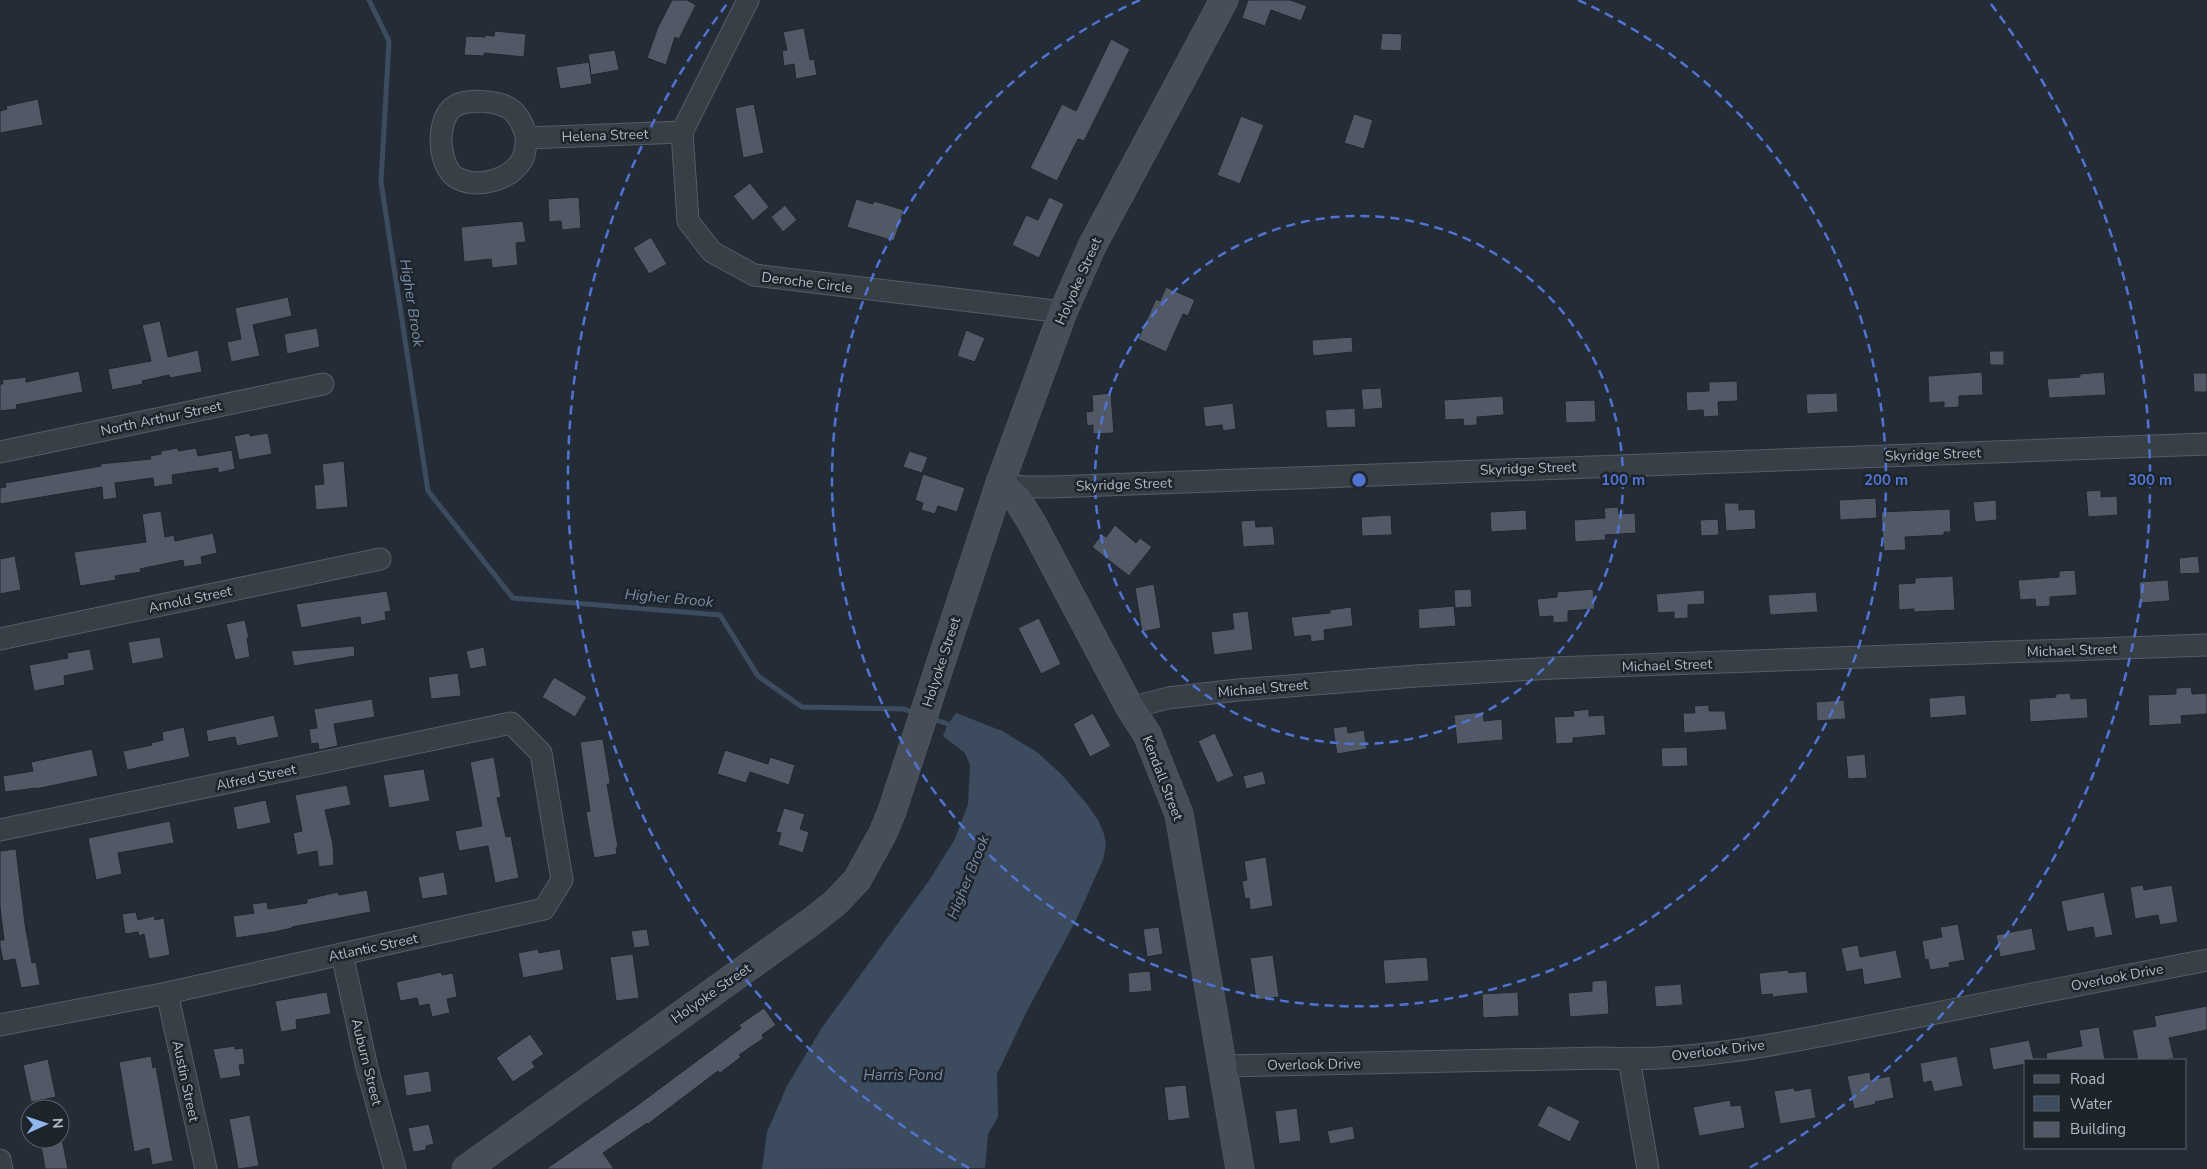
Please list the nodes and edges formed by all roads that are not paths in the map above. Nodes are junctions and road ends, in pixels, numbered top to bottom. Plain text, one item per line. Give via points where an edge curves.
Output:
1 (748, 0) edge
2 (1224, 0) edge
3 (682, 132) junction
4 (527, 138) junction
5 (1063, 312) junction
6 (323, 384) dead end
7 (2207, 444) edge
8 (0, 452) edge
9 (1000, 483) junction
10 (380, 559) dead end
11 (0, 639) edge
12 (2207, 645) edge
13 (1130, 708) junction
14 (511, 723) joint
15 (0, 830) edge
16 (342, 954) junction
17 (2207, 960) edge
18 (167, 993) junction
19 (0, 1025) edge
20 (1629, 1060) junction
21 (1222, 1066) junction
22 (0, 1160) edge
23 (2, 1169) edge
24 (206, 1169) edge
25 (395, 1169) edge
26 (466, 1169) edge
27 (1240, 1169) edge
28 (1648, 1169) edge

1 - 3 street
2 - 5 main road, Holyoke Street via 1092,246
3 - 4 street, Helena Street
3 - 5 street, Deroche Circle via 688,221 712,252 754,276
4 - 4 street via 521,122 508,107 484,101 457,105 448,113 444,125 443,162 450,173 461,180 494,181 518,166 525,153
5 - 9 main road, Holyoke Street
6 - 8 street, North Arthur Street
7 - 9 street, Skyridge Street via 1023,487
9 - 13 main road, Kendall Street via 1017,499 1032,523
9 - 26 main road, Holyoke Street via 883,833 846,892 811,922
10 - 11 street, Arnold Street
12 - 13 street, Michael Street via 1553,668 1416,676 1247,689 1168,698
13 - 21 main road, Kendall Street via 1147,734 1179,814
14 - 15 street, Alfred Street
14 - 16 street, Atlantic Street via 541,754 562,880 544,909
16 - 18 street, Atlantic Street
16 - 25 street, Auburn Street via 367,1068
17 - 20 street, Overlook Drive via 1827,1035 1694,1055
18 - 19 street, Atlantic Street
18 - 24 street, Austin Street
20 - 21 street, Overlook Drive
20 - 28 street
21 - 27 main road, Kendall Street
22 - 23 street

